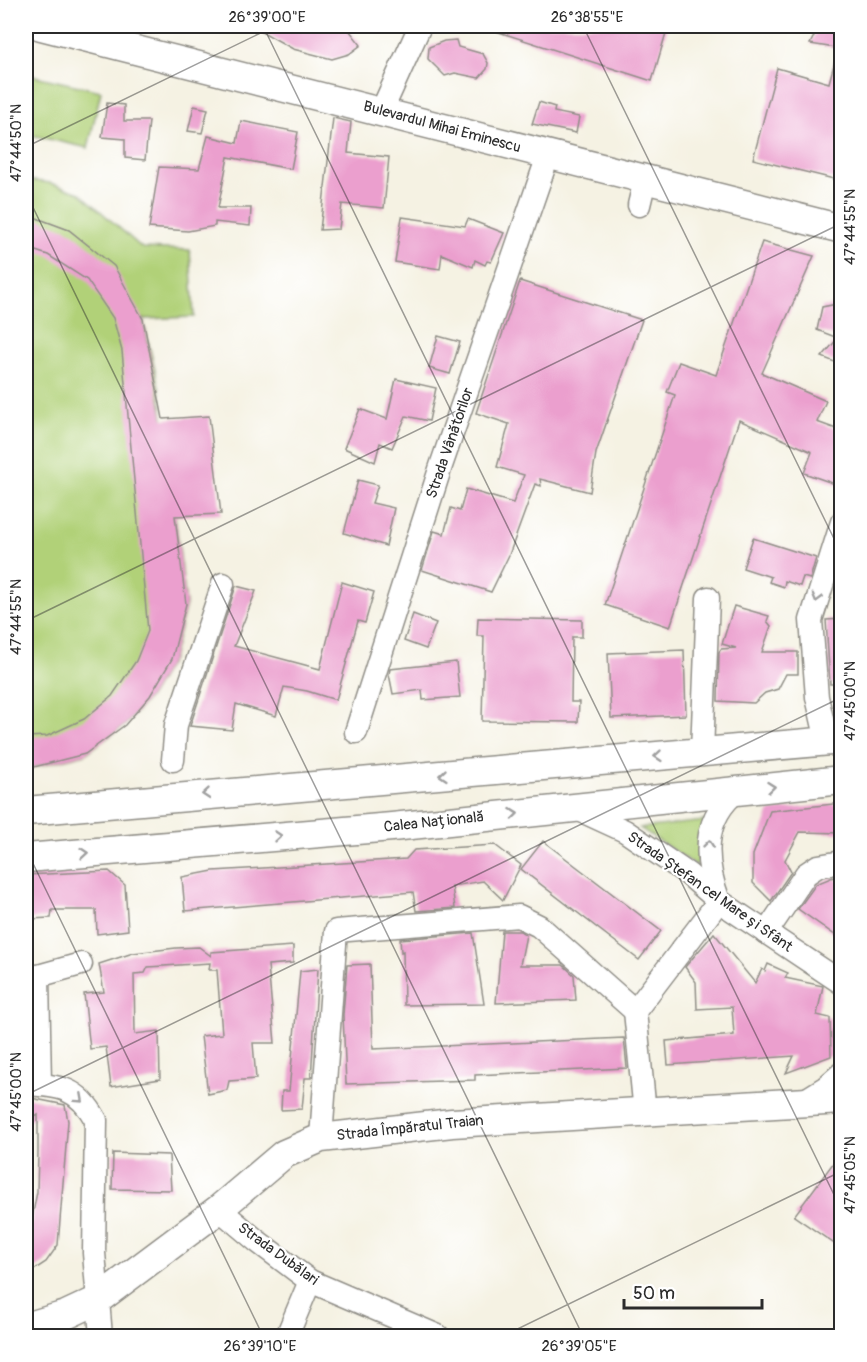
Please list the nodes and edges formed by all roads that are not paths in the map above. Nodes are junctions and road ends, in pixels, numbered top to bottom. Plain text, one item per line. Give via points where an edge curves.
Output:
1 (41, 26) edge
2 (420, 26) edge
3 (382, 110) junction
4 (548, 156) junction
5 (842, 229) edge
6 (842, 522) edge
7 (223, 584) dead end
8 (708, 598) dead end
9 (357, 732) dead end
10 (834, 740) edge
11 (702, 752) junction
12 (172, 760) dead end
13 (842, 780) edge
14 (738, 790) junction
15 (575, 808) junction
16 (26, 810) edge
17 (26, 858) edge
18 (842, 862) edge
19 (719, 901) junction
20 (766, 933) junction
21 (81, 964) dead end
22 (32, 976) edge
23 (842, 983) edge
24 (635, 1011) junction
25 (842, 1073) edge
26 (33, 1084) edge
27 (842, 1100) edge
28 (802, 1102) junction
29 (645, 1113) junction
30 (321, 1138) junction
31 (219, 1209) junction
32 (310, 1281) junction
33 (96, 1300) junction
34 (29, 1328) edge
35 (101, 1336) edge
36 (288, 1336) edge
37 (438, 1336) edge

1 - 3 main road, Bulevardul Mihai Eminescu
2 - 3 street
3 - 4 main road, Bulevardul Mihai Eminescu
4 - 5 main road, Bulevardul Mihai Eminescu via 642,192
4 - 9 street, Strada Vânătorilor via 441,466
6 -> 10 street via 811,620 817,697
7 - 12 street via 176,725
8 - 11 street
10 - 11 main road
11 -> 16 main road
14 -> 13 main road, Calea Națională
14 - 15 main road, Calea Națională
19 -> 14 street via 708,872 711,832 721,807
17 -> 15 main road, Calea Națională
15 - 19 street, Strada Ștefan cel Mare și Sfânt via 625,831 688,874
18 - 20 street via 818,866 806,874
19 - 20 street, Strada Ștefan cel Mare și Sfânt
19 - 24 street
20 - 23 street, Strada Ștefan cel Mare și Sfânt
21 - 22 street
22 - 26 street
24 - 29 street
24 - 30 street via 539,926 519,916 336,931
25 - 28 street
26 -> 33 street via 72,1092 96,1120
27 - 28 main road, Strada Împăratul Traian
28 - 29 main road, Strada Împăratul Traian
29 - 30 main road, Strada Împăratul Traian via 452,1123
30 - 31 main road, Strada Împăratul Traian via 284,1154
31 - 32 street, Strada Dubălari
31 - 33 main road, Strada Împăratul Traian
32 - 36 street
32 - 37 street, Strada Dubălari
33 - 34 main road, Strada Împăratul Traian via 66,1316
33 - 35 street

